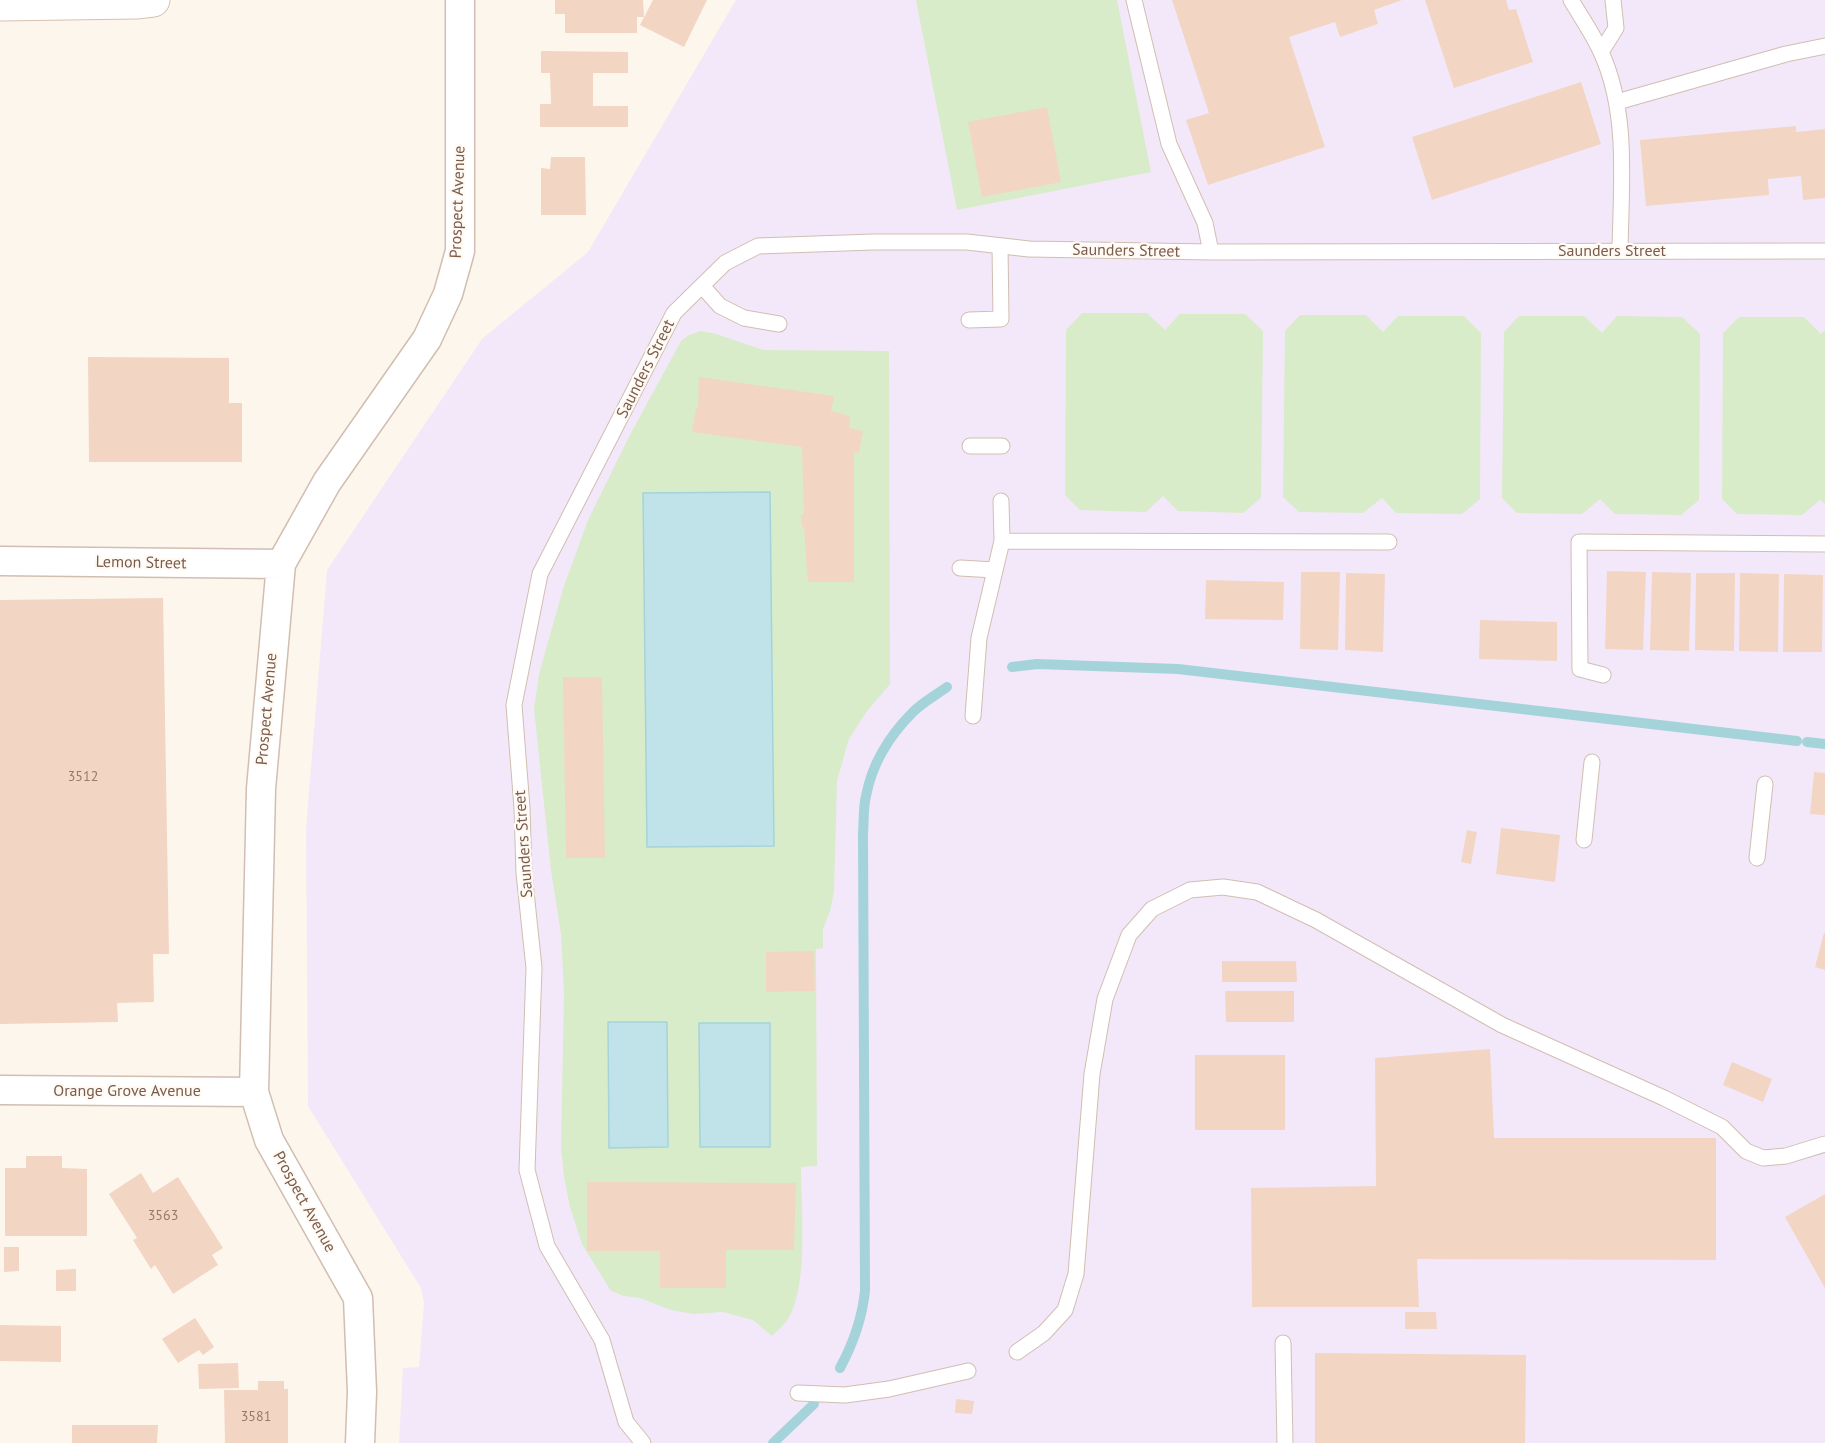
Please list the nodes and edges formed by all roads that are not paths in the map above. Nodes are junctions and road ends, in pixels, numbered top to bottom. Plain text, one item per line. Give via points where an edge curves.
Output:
1 (153, 0) edge
2 (460, 0) edge
3 (1134, 0) edge
4 (1571, 0) edge
5 (1613, 0) edge
6 (0, 4) edge
7 (1825, 46) edge
8 (1601, 52) junction
9 (1617, 102) junction
10 (1000, 246) junction
11 (1620, 251) junction
12 (1825, 251) edge
13 (1211, 252) junction
14 (703, 286) junction
15 (969, 320) dead end
16 (779, 324) dead end
17 (969, 446) dead end
18 (1002, 446) dead end
19 (1001, 501) dead end
20 (1002, 541) junction
21 (1389, 542) dead end
22 (1825, 543) edge
23 (0, 561) edge
24 (281, 564) junction
25 (960, 568) dead end
26 (995, 570) junction
27 (1603, 675) dead end
28 (973, 716) dead end
29 (1592, 762) dead end
30 (1765, 784) dead end
31 (1584, 840) dead end
32 (1757, 858) dead end
33 (0, 1090) edge
34 (254, 1092) junction
35 (1825, 1144) edge
36 (1284, 1343) dead end
37 (1017, 1352) dead end
38 (968, 1371) dead end
39 (798, 1393) dead end
40 (360, 1443) edge
41 (643, 1443) edge
42 (1285, 1443) edge

1 - 6 main road
2 - 24 street, Prospect Avenue via 460,251 448,294 427,339 327,482
3 - 13 lane via 1169,144 1205,223
4 - 8 lane
5 - 8 lane via 1616,28
7 - 9 lane
8 - 9 lane
9 - 11 lane via 1622,166
10 - 13 lane, Saunders Street
10 - 14 lane, Saunders Street via 967,242 758,246 725,263
10 - 15 lane via 1001,319
11 - 12 lane, Saunders Street
11 - 13 lane, Saunders Street
14 - 16 lane via 720,306 744,318
14 - 41 lane, Saunders Street via 675,313 540,574 514,705 534,968 527,1170 547,1245 602,1340 626,1422
17 - 18 lane
19 - 20 lane
20 - 21 lane
20 - 26 lane
22 - 27 lane via 1579,542 1580,669
23 - 24 street, Lemon Street
24 - 34 street, Prospect Avenue via 261,789
25 - 26 lane
26 - 28 lane via 979,638
29 - 31 lane
30 - 32 lane
33 - 34 street, Orange Grove Avenue
34 - 40 street, Prospect Avenue via 269,1140 358,1298
35 - 37 lane via 1786,1156 1763,1158 1746,1151 1722,1127 1502,1024 1316,920 1257,892 1223,887 1190,890 1152,909 1129,935 1105,999 1092,1074 1077,1274 1065,1310 1044,1333
36 - 42 lane
38 - 39 lane via 845,1395

